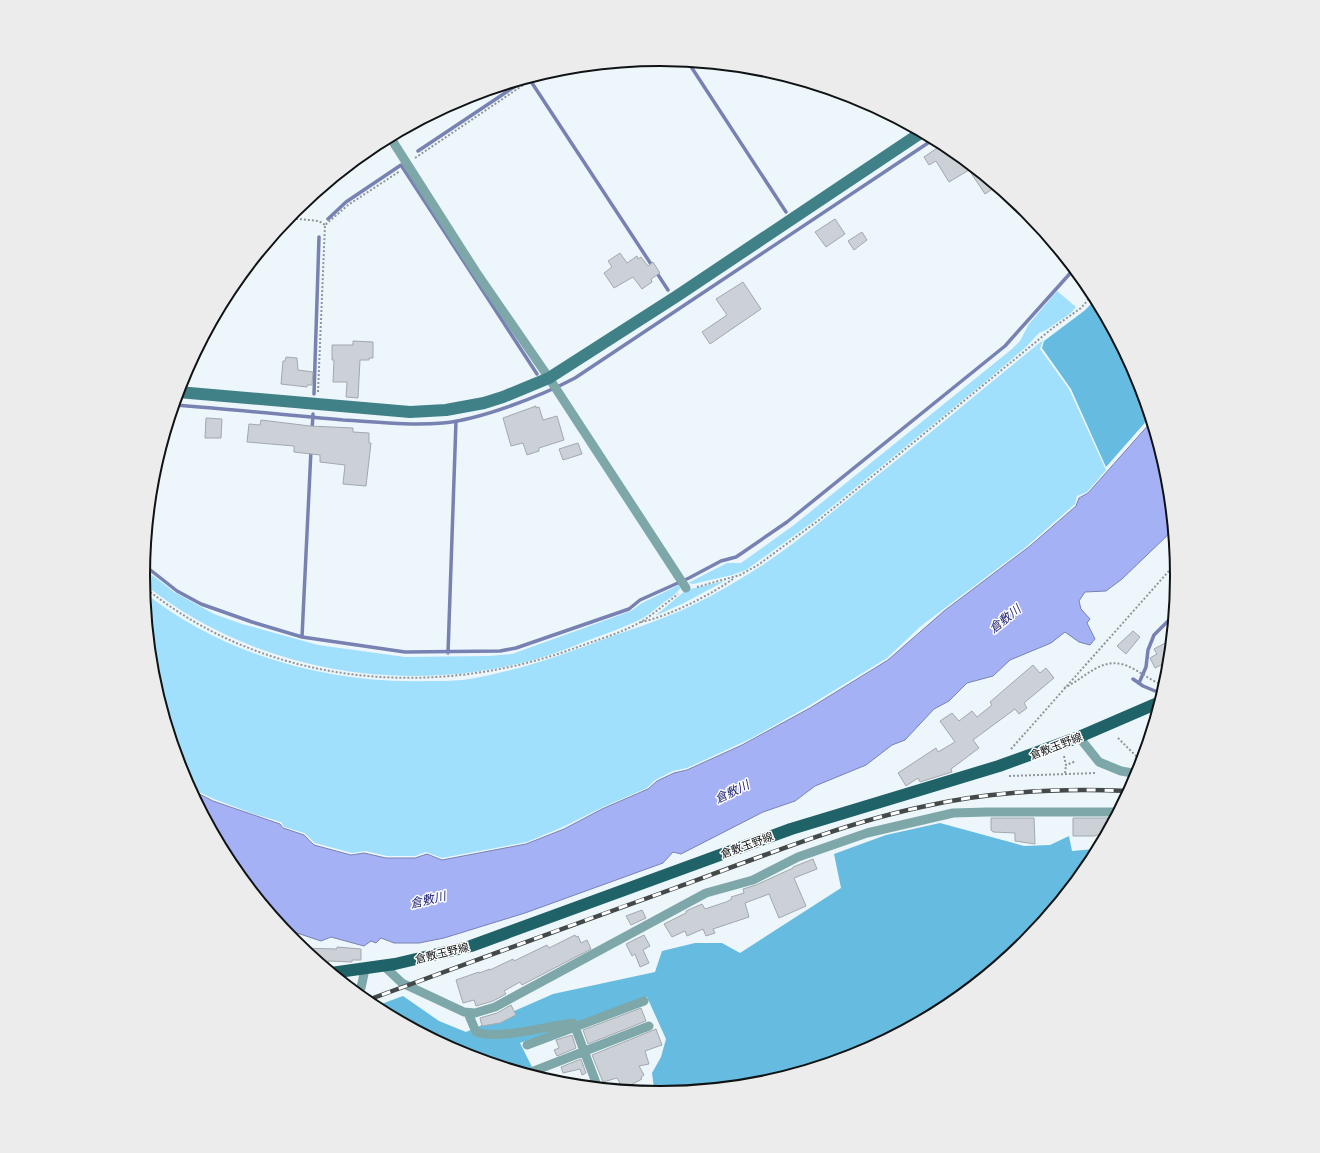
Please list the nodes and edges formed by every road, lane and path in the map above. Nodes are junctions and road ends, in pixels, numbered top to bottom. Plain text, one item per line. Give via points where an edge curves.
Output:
1 (525, 84) edge
2 (917, 135) edge
3 (392, 142) edge
4 (404, 167) junction
5 (296, 219) edge
6 (325, 225) junction
7 (1088, 300) edge
8 (554, 385) junction
9 (184, 393) edge
10 (317, 405) junction
11 (1170, 570) edge
12 (735, 576) junction
13 (683, 584) junction
14 (150, 591) edge
15 (638, 623) junction
16 (1159, 683) edge
17 (1063, 689) junction
18 (1154, 705) edge
19 (1079, 737) junction
20 (1118, 738) dead end
21 (1010, 751) dead end
22 (1064, 756) dead end
23 (1137, 757) edge
24 (1076, 761) dead end
25 (1066, 765) junction
26 (1065, 773) junction
27 (1101, 773) dead end
28 (1132, 773) edge
29 (1002, 777) dead end
30 (1113, 812) edge
31 (384, 966) junction
32 (365, 969) junction
33 (337, 972) edge
34 (359, 989) edge
35 (644, 1001) dead end
36 (468, 1013) junction
37 (649, 1026) dead end
38 (575, 1027) junction
39 (527, 1045) dead end
40 (585, 1051) junction
41 (534, 1071) dead end
42 (596, 1083) edge

1 - 4 path
2 - 8 street via 683,292
3 - 4 street
4 - 6 path via 348,205
4 - 8 street
5 - 6 path via 319,221
6 - 10 path
7 - 12 path via 819,520 758,565
8 - 10 street via 446,410 392,412
8 - 13 street
9 - 10 street
11 - 17 path
12 - 13 path
12 - 15 path via 698,599 666,614
13 - 15 path
14 - 15 path via 190,619 262,653 317,669 370,677 444,678 504,669 564,652
16 - 17 path via 1126,665 1108,664 1090,671
17 - 21 path
18 - 19 main road, 倉敷玉野線
19 - 28 street via 1099,762
19 - 31 main road, 倉敷玉野線 via 972,776 790,829 471,946
20 - 23 path
22 - 25 path
24 - 25 path
25 - 26 path
26 - 27 path
26 - 29 path
30 - 36 street via 952,813 867,833 798,858 753,880 706,893 495,1007
31 - 32 main road, 倉敷玉野線
31 - 36 street via 402,983
32 - 33 main road, 倉敷玉野線
32 - 34 street
35 - 38 street
36 - 38 street via 476,1032 486,1035 573,1023
37 - 40 street
38 - 39 street
38 - 40 street
40 - 41 street
40 - 42 street

